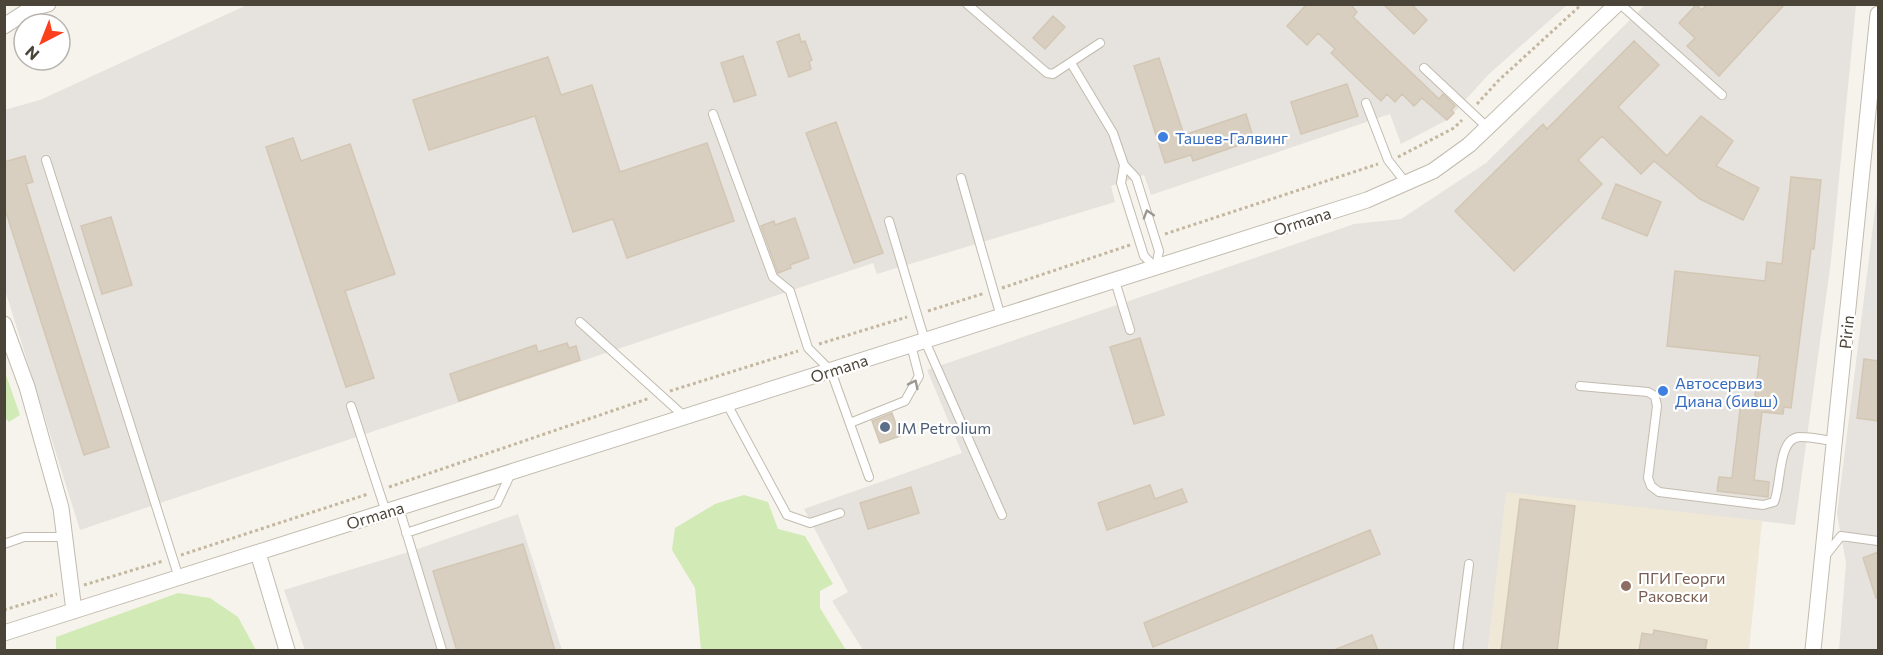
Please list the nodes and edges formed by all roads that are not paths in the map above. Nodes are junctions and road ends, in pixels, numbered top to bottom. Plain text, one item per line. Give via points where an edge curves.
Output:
1 (48, 4) edge
2 (967, 4) edge
3 (1618, 4) edge
4 (1878, 14) edge
5 (4, 26) edge
6 (1100, 43) dead end
7 (1071, 63) junction
8 (1424, 68) dead end
9 (1722, 95) dead end
10 (1366, 103) dead end
11 (713, 114) dead end
12 (1488, 128) junction
13 (46, 160) dead end
14 (1124, 165) junction
15 (961, 178) dead end
16 (1406, 183) junction
17 (889, 220) dead end
18 (1156, 268) junction
19 (1115, 281) junction
20 (1001, 317) junction
21 (580, 322) dead end
22 (4, 324) edge
23 (1130, 330) dead end
24 (918, 343) junction
25 (831, 371) junction
26 (1580, 386) dead end
27 (728, 404) junction
28 (351, 406) dead end
29 (685, 417) junction
30 (850, 423) junction
31 (1835, 441) junction
32 (512, 472) junction
33 (870, 477) dead end
34 (392, 510) junction
35 (840, 513) dead end
36 (1002, 516) dead end
37 (406, 533) junction
38 (65, 537) junction
39 (1878, 541) edge
40 (4, 544) edge
41 (258, 553) junction
42 (1823, 558) junction
43 (1469, 564) dead end
44 (179, 578) junction
45 (74, 611) junction
46 (4, 633) edge
47 (287, 651) edge
48 (442, 651) edge
49 (1458, 651) edge
50 (1813, 651) edge

1 - 5 street via 32,8
2 - 7 lane via 1047,73 1053,74
3 - 9 lane
3 - 12 street, Ormana
4 - 31 street, Pirin
6 - 7 lane
7 - 14 lane via 1113,133
8 - 12 lane
10 - 16 lane via 1388,160
11 - 25 lane via 773,277 790,291 808,348
12 - 16 street, Ormana via 1451,160
13 - 44 lane
18 -> 14 lane via 1159,251 1155,237 1136,178
14 - 18 lane via 1121,183 1144,256
15 - 20 lane
16 - 18 street, Ormana via 1367,200
17 - 24 lane via 917,314
18 - 19 street, Ormana
19 - 20 street, Ormana
19 - 23 lane
20 - 24 street, Ormana
21 - 29 lane
22 - 38 street via 62,508
24 - 25 street, Ormana
30 -> 24 lane via 905,401 919,376
24 - 36 lane
25 - 27 street, Ormana
25 - 30 lane
26 - 31 lane via 1648,392 1655,396 1648,478 1659,492 1763,506 1774,502 1779,492 1784,448 1789,440 1799,436
27 - 29 street, Ormana
27 - 35 lane via 787,515 810,523
28 - 34 lane via 379,490
29 - 32 street, Ormana
30 - 33 lane
31 - 42 street, Pirin
32 - 34 street, Ormana
32 - 37 lane via 497,503
34 - 37 lane
34 - 41 street, Ormana
37 - 48 lane
38 - 40 lane via 24,537
38 - 45 street
39 - 42 lane via 1841,537
41 - 44 street, Ormana
41 - 47 street
42 - 50 street, Pirin
43 - 49 lane
44 - 45 street, Ormana
45 - 46 street, Ormana

